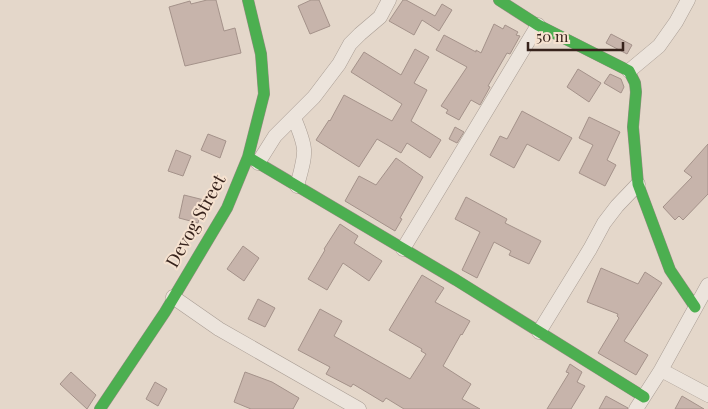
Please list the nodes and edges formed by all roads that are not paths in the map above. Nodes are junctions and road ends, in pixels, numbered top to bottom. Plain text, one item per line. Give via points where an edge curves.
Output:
1 (248, 0) edge
2 (389, 0) edge
3 (498, 0) edge
4 (688, 0) edge
5 (538, 25) junction
6 (629, 71) junction
7 (294, 118) junction
8 (253, 160) junction
9 (638, 184) junction
10 (297, 186) junction
11 (403, 249) junction
12 (708, 285) edge
13 (173, 298) junction
14 (695, 307) junction
15 (539, 332) junction
16 (661, 370) junction
17 (644, 396) junction
18 (708, 396) edge
19 (100, 409) edge
20 (358, 409) edge
21 (636, 409) edge

1 - 8 street, Devog Street via 261,54 264,94
2 - 7 street via 380,17 350,44 339,64
3 - 5 street
4 - 6 street via 659,46
5 - 6 street
5 - 11 street
6 - 9 street via 636,92 633,127
7 - 8 street
7 - 10 street via 306,154
8 - 10 street
8 - 13 street, Devog Street
9 - 14 street via 670,270
9 - 15 street via 604,223
10 - 11 street
11 - 15 street
12 - 14 street
13 - 19 street, Devog Street
13 - 20 street via 219,329
14 - 16 street
15 - 17 street
16 - 17 street
16 - 18 street
17 - 21 street

